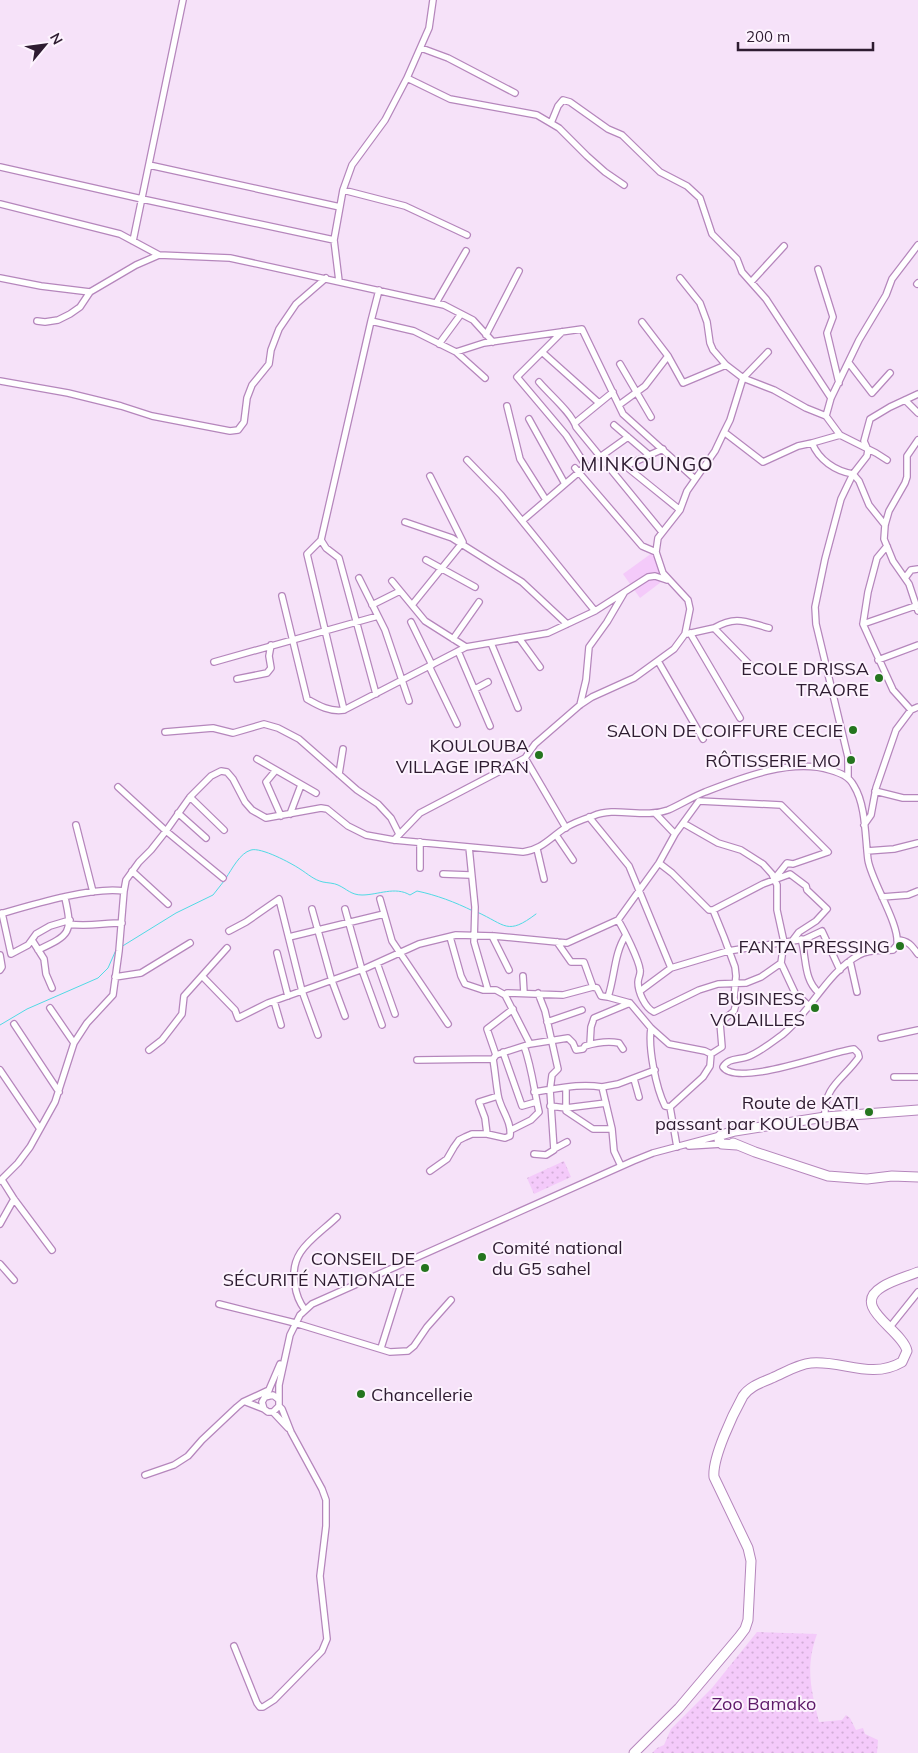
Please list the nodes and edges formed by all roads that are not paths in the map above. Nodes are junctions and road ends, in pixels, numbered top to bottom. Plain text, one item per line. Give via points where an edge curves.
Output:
1 (183, 0) edge
2 (433, 0) edge
3 (421, 48) junction
4 (407, 78) junction
5 (515, 94) dead end
6 (551, 123) junction
7 (149, 165) junction
8 (0, 167) edge
9 (624, 185) dead end
10 (343, 190) junction
11 (142, 199) junction
12 (0, 204) edge
13 (340, 207) junction
14 (467, 235) dead end
15 (334, 240) junction
16 (133, 241) junction
17 (918, 245) edge
18 (784, 246) dead end
19 (466, 251) dead end
20 (159, 255) junction
21 (818, 269) dead end
22 (519, 271) dead end
23 (0, 278) edge
24 (326, 278) junction
25 (680, 278) dead end
26 (339, 281) junction
27 (751, 282) junction
28 (379, 290) junction
29 (90, 292) junction
30 (436, 303) junction
31 (461, 314) junction
32 (37, 321) dead end
33 (371, 321) junction
34 (642, 322) dead end
35 (562, 332) junction
36 (486, 335) junction
37 (493, 342) junction
38 (439, 344) junction
39 (456, 352) junction
40 (542, 352) junction
41 (768, 352) dead end
42 (668, 356) junction
43 (848, 363) junction
44 (620, 364) dead end
45 (726, 365) junction
46 (890, 373) dead end
47 (485, 378) dead end
48 (743, 378) junction
49 (0, 382) edge
50 (539, 382) dead end
51 (839, 383) junction
52 (613, 392) junction
53 (636, 392) junction
54 (918, 394) edge
55 (831, 398) junction
56 (905, 400) junction
57 (599, 403) junction
58 (619, 405) junction
59 (507, 406) dead end
60 (918, 414) edge
61 (826, 416) junction
62 (651, 417) dead end
63 (530, 419) dead end
64 (576, 425) junction
65 (614, 425) dead end
66 (724, 432) junction
67 (566, 435) junction
68 (840, 435) junction
69 (628, 437) junction
70 (918, 440) edge
71 (812, 443) junction
72 (663, 449) junction
73 (868, 450) junction
74 (649, 455) junction
75 (600, 457) junction
76 (468, 460) dead end
77 (887, 460) dead end
78 (577, 470) junction
79 (853, 474) junction
80 (430, 476) dead end
81 (695, 479) junction
82 (565, 484) junction
83 (546, 500) junction
84 (680, 510) junction
85 (522, 521) junction
86 (406, 522) dead end
87 (885, 525) junction
88 (662, 532) junction
89 (321, 540) junction
90 (461, 544) junction
91 (887, 546) junction
92 (656, 552) junction
93 (426, 560) dead end
94 (442, 569) junction
95 (918, 569) edge
96 (358, 578) dead end
97 (905, 578) junction
98 (392, 581) dead end
99 (669, 581) junction
100 (475, 587) dead end
101 (400, 591) junction
102 (625, 592) junction
103 (282, 596) dead end
104 (479, 602) dead end
105 (372, 605) junction
106 (412, 605) junction
107 (917, 607) edge
108 (595, 611) junction
109 (378, 616) junction
110 (356, 622) junction
111 (411, 622) dead end
112 (567, 624) junction
113 (863, 624) junction
114 (714, 628) junction
115 (769, 628) dead end
116 (325, 631) junction
117 (687, 634) junction
118 (519, 638) junction
119 (454, 639) junction
120 (292, 640) junction
121 (491, 643) junction
122 (271, 645) junction
123 (918, 645) edge
124 (466, 647) junction
125 (458, 651) junction
126 (878, 660) junction
127 (658, 661) junction
128 (214, 662) dead end
129 (431, 666) junction
130 (751, 666) dead end
131 (540, 668) dead end
132 (237, 679) dead end
133 (402, 680) junction
134 (488, 682) dead end
135 (475, 689) junction
136 (376, 694) junction
137 (409, 701) dead end
138 (580, 705) junction
139 (918, 707) edge
140 (518, 708) dead end
141 (344, 710) junction
142 (911, 710) junction
143 (740, 718) dead end
144 (457, 724) dead end
145 (490, 726) dead end
146 (165, 732) dead end
147 (703, 739) dead end
148 (343, 749) dead end
149 (525, 758) junction
150 (257, 759) dead end
151 (276, 770) junction
152 (339, 774) junction
153 (848, 778) junction
154 (302, 785) junction
155 (118, 787) dead end
156 (875, 791) junction
157 (316, 793) dead end
158 (190, 797) junction
159 (918, 798) edge
160 (178, 813) junction
161 (290, 814) junction
162 (655, 814) junction
163 (281, 816) junction
164 (589, 818) junction
165 (682, 823) junction
166 (76, 825) dead end
167 (864, 825) junction
168 (566, 828) junction
169 (224, 830) dead end
170 (166, 831) junction
171 (399, 834) junction
172 (675, 834) junction
173 (556, 835) junction
174 (206, 838) dead end
175 (394, 840) junction
176 (420, 842) junction
177 (918, 843) edge
178 (468, 847) junction
179 (537, 849) junction
180 (867, 851) junction
181 (573, 860) dead end
182 (659, 863) junction
183 (420, 868) dead end
184 (132, 871) junction
185 (443, 874) dead end
186 (470, 875) junction
187 (223, 878) dead end
188 (775, 878) junction
189 (544, 879) dead end
190 (124, 891) junction
191 (639, 891) junction
192 (918, 891) edge
193 (93, 892) junction
194 (882, 897) junction
195 (65, 898) junction
196 (380, 898) dead end
197 (168, 904) dead end
198 (345, 908) dead end
199 (312, 909) dead end
200 (713, 910) junction
201 (1, 914) edge
202 (384, 914) junction
203 (618, 920) junction
204 (69, 922) junction
205 (122, 923) junction
206 (349, 923) junction
207 (318, 929) junction
208 (229, 931) dead end
209 (626, 935) junction
210 (474, 936) junction
211 (492, 936) junction
212 (289, 937) junction
213 (450, 937) junction
214 (32, 940) junction
215 (793, 940) junction
216 (801, 940) junction
217 (897, 940) junction
218 (557, 942) junction
219 (784, 942) junction
220 (190, 943) dead end
221 (227, 948) dead end
222 (38, 950) junction
223 (728, 951) junction
224 (277, 953) dead end
225 (400, 953) junction
226 (918, 954) edge
227 (0, 956) edge
228 (850, 961) junction
229 (377, 963) junction
230 (781, 963) junction
231 (672, 968) junction
232 (0, 970) edge
233 (362, 970) junction
234 (509, 970) dead end
235 (840, 970) junction
236 (202, 976) junction
237 (523, 976) dead end
238 (115, 977) junction
239 (332, 981) junction
240 (734, 985) junction
241 (593, 986) junction
242 (52, 988) dead end
243 (488, 990) junction
244 (302, 991) junction
245 (640, 991) junction
246 (857, 992) dead end
247 (524, 993) junction
248 (538, 993) junction
249 (819, 993) junction
250 (505, 995) junction
251 (288, 996) junction
252 (608, 997) junction
253 (274, 1001) junction
254 (630, 1003) junction
255 (809, 1006) junction
256 (50, 1008) dead end
257 (513, 1008) junction
258 (582, 1010) dead end
259 (395, 1014) dead end
260 (345, 1016) dead end
261 (547, 1022) junction
262 (14, 1024) dead end
263 (448, 1024) dead end
264 (281, 1025) dead end
265 (382, 1025) dead end
266 (651, 1028) junction
267 (918, 1030) edge
268 (318, 1035) dead end
269 (881, 1038) dead end
270 (551, 1040) junction
271 (74, 1043) junction
272 (590, 1044) junction
273 (527, 1045) junction
274 (622, 1048) dead end
275 (149, 1050) dead end
276 (503, 1052) junction
277 (711, 1054) junction
278 (495, 1057) junction
279 (417, 1060) dead end
280 (710, 1066) junction
281 (724, 1067) junction
282 (0, 1070) edge
283 (655, 1070) junction
284 (894, 1077) dead end
285 (918, 1077) edge
286 (634, 1078) junction
287 (602, 1087) junction
288 (566, 1088) junction
289 (550, 1090) junction
290 (59, 1092) junction
291 (534, 1092) junction
292 (498, 1096) junction
293 (639, 1097) dead end
294 (536, 1102) junction
295 (606, 1103) junction
296 (550, 1106) junction
297 (670, 1107) junction
298 (566, 1108) junction
299 (918, 1110) edge
300 (825, 1117) junction
301 (40, 1129) junction
302 (612, 1129) junction
303 (511, 1130) junction
304 (735, 1131) junction
305 (486, 1134) junction
306 (721, 1139) junction
307 (567, 1142) dead end
308 (736, 1145) junction
309 (679, 1147) junction
310 (554, 1149) junction
311 (534, 1154) dead end
312 (621, 1166) junction
313 (430, 1171) dead end
314 (918, 1178) edge
315 (1, 1181) edge
316 (14, 1199) junction
317 (336, 1217) dead end
318 (0, 1224) edge
319 (52, 1250) dead end
320 (1, 1267) edge
321 (918, 1272) edge
322 (403, 1278) dead end
323 (14, 1280) dead end
324 (918, 1292) edge
325 (451, 1300) dead end
326 (219, 1304) dead end
327 (304, 1310) junction
328 (295, 1323) junction
329 (890, 1327) junction
330 (381, 1348) junction
331 (284, 1353) junction
332 (269, 1390) junction
333 (265, 1397) junction
334 (278, 1399) junction
335 (244, 1402) junction
336 (279, 1406) junction
337 (264, 1409) junction
338 (273, 1412) junction
339 (291, 1432) junction
340 (146, 1475) dead end
341 (234, 1646) dead end
342 (634, 1753) edge

1 - 7 street
2 - 3 street via 429,28
3 - 4 street
3 - 5 street via 448,58
4 - 6 street via 450,99 536,115
4 - 10 street via 385,120 352,165
6 - 9 street
6 - 27 street via 563,100 570,102 622,135 660,172 687,186 700,198 712,234 736,259
7 - 11 street
7 - 13 street
8 - 11 street
10 - 13 street
10 - 14 street via 406,206
11 - 15 street
11 - 16 street
12 - 16 street via 120,234
13 - 15 street
15 - 26 street
16 - 20 street
17 - 43 street via 892,279 886,296
18 - 27 street
19 - 30 street
20 - 24 street via 230,258
20 - 29 street
21 - 51 street via 834,317 826,333
22 - 36 street
23 - 29 street
24 - 26 street
24 - 49 street via 296,304 279,329 269,364 252,385 244,422 238,430 152,416 68,394
25 - 45 street via 700,303 710,343
26 - 28 street
27 - 55 street via 777,314
28 - 30 street
28 - 33 street
29 - 32 street via 70,314 58,320
30 - 31 street
31 - 36 street via 473,320
31 - 38 street
33 - 38 street via 414,331
33 - 89 street
34 - 42 street
35 - 37 street
35 - 40 street
35 - 52 street via 582,329
36 - 37 street
37 - 39 street
38 - 39 street
39 - 47 street
40 - 57 street
40 - 67 street via 517,377
41 - 48 street
42 - 45 street via 683,383
42 - 53 street via 645,386
43 - 46 street via 872,393
43 - 51 street
44 - 53 street
45 - 48 street
48 - 61 street
48 - 66 street
50 - 64 street
51 - 55 street
52 - 57 street
52 - 58 street
53 - 58 street
53 - 62 street
54 - 56 street
55 - 61 street
56 - 60 street
56 - 73 street via 870,419 864,441
57 - 64 street
58 - 72 street via 623,414
59 - 83 street via 520,459
61 - 68 street
63 - 82 street
64 - 67 street
64 - 75 street
65 - 69 street
66 - 71 street via 763,462
66 - 81 street
67 - 78 street via 586,466
68 - 71 street
68 - 73 street
69 - 74 street
69 - 75 street
70 - 87 street via 907,456 906,483
71 - 79 street via 827,463
72 - 74 street
72 - 81 street
73 - 77 street
73 - 79 street
74 - 84 street via 629,466
75 - 88 street
76 - 85 street
78 - 82 street
78 - 92 street via 642,546
79 - 87 street via 869,505
79 - 153 street via 841,499 815,607 816,624 848,757
80 - 90 street via 463,542
81 - 84 street
82 - 83 street
83 - 85 street
84 - 88 street
85 - 108 street
86 - 90 street
87 - 91 street
88 - 92 street
89 - 110 street via 339,558
89 - 116 street via 307,554
90 - 94 street
90 - 112 street via 522,582
91 - 97 street via 897,569
91 - 113 street via 877,558
92 - 99 street
93 - 94 street
94 - 100 street
94 - 106 street
95 - 97 street via 912,570
96 - 105 street
97 - 107 street
98 - 101 street
99 - 102 street via 648,577
99 - 117 street via 688,600
101 - 105 street
101 - 106 street
102 - 108 street
102 - 138 street via 589,647
103 - 120 street
104 - 119 street
105 - 109 street
106 - 119 street via 425,621
107 - 113 street
108 - 112 street
109 - 110 street
109 - 133 street
110 - 116 street
110 - 136 street
111 - 129 street
112 - 118 street via 548,633
113 - 126 street
114 - 115 street via 734,620
114 - 117 street
114 - 130 street
116 - 120 street
116 - 141 street
117 - 127 street
117 - 143 street
118 - 121 street
118 - 131 street
119 - 124 street
120 - 122 street
120 - 141 street via 307,699 336,712
121 - 124 street
121 - 140 street
122 - 128 street
122 - 132 street via 271,668 267,673
123 - 126 street
124 - 125 street
125 - 129 street
125 - 135 street
126 - 142 street via 893,690
127 - 138 street via 634,678
127 - 147 street
129 - 133 street
129 - 144 street
133 - 136 street
133 - 137 street
134 - 135 street
135 - 145 street
136 - 141 street
138 - 149 street via 535,744
139 - 142 street
142 - 156 street via 896,730
146 - 152 street via 212,728 234,733 264,724 299,739
148 - 152 street
149 - 168 street
149 - 171 street via 420,813
150 - 151 street
151 - 154 street
151 - 163 street via 266,782
152 - 171 street via 378,804 391,818
153 - 162 street via 818,766 798,766 751,776
153 - 167 street via 855,786 861,803
154 - 157 street
154 - 161 street
155 - 170 street
156 - 159 street
156 - 167 street via 871,815
158 - 160 street
158 - 163 street via 211,776 227,772 252,810 266,818
158 - 169 street
160 - 170 street
160 - 174 street
161 - 163 street
161 - 175 street via 327,809 357,831
162 - 164 street via 596,814
162 - 172 street
164 - 168 street
164 - 191 street via 629,866
165 - 172 street
165 - 188 street via 718,843 742,850
165 - 188 street via 699,800 781,805 828,852 788,863
166 - 193 street
167 - 180 street
168 - 173 street
170 - 184 street
170 - 187 street
171 - 175 street
172 - 182 street
173 - 179 street
173 - 181 street
175 - 176 street
176 - 178 street
176 - 183 street
177 - 180 street
178 - 179 street via 523,852
178 - 186 street
179 - 189 street
180 - 194 street
182 - 191 street
182 - 200 street via 709,910
184 - 190 street
184 - 197 street
185 - 186 street
186 - 210 street via 475,910
188 - 200 street
188 - 215 street via 790,874 827,909
188 - 219 street
190 - 193 street
190 - 205 street
191 - 203 street
191 - 231 street
192 - 194 street
193 - 195 street
194 - 217 street
195 - 201 street
195 - 204 street
196 - 202 street
198 - 206 street
199 - 207 street
200 - 223 street
201 - 214 street via 11,954
202 - 206 street
202 - 225 street via 392,941
203 - 209 street
203 - 218 street via 567,943
204 - 205 street via 80,926
204 - 214 street via 50,926
204 - 222 street via 62,939
205 - 238 street
206 - 207 street
206 - 233 street
207 - 212 street
207 - 239 street
208 - 212 street via 279,899
209 - 245 street via 641,971
209 - 252 street via 619,946
210 - 211 street
210 - 213 street
210 - 243 street
211 - 218 street
211 - 234 street
212 - 244 street
213 - 225 street via 419,944
213 - 243 street via 465,984
214 - 222 street
215 - 216 street
215 - 219 street
216 - 235 street via 822,932
216 - 249 street via 808,978
217 - 226 street via 908,942
217 - 228 street via 893,950 868,951
218 - 241 street via 570,962 584,962
219 - 223 street
219 - 230 street
220 - 238 street via 141,973
221 - 236 street
222 - 242 street via 44,959
223 - 231 street
223 - 240 street via 735,967
224 - 251 street
225 - 229 street
225 - 263 street
227 - 232 street
228 - 235 street
228 - 246 street
229 - 233 street
229 - 259 street
230 - 240 street via 761,977
230 - 255 street via 795,993
231 - 245 street
233 - 239 street
233 - 265 street
235 - 249 street
236 - 253 street via 235,1010 238,1018
236 - 275 street via 184,996 182,1014 162,1040
237 - 247 street
238 - 271 street via 112,995
239 - 244 street
239 - 260 street
240 - 245 street via 718,984 699,990 654,1012 644,1003
240 - 277 street via 734,1011 720,1023 722,1047
241 - 248 street via 564,995
241 - 252 street via 600,996
243 - 250 street
244 - 251 street
244 - 268 street
247 - 248 street
247 - 250 street
248 - 261 street
249 - 255 street
250 - 257 street
251 - 253 street
252 - 254 street
253 - 264 street
254 - 266 street
254 - 272 street via 594,1018
255 - 281 street via 794,1026 776,1039 748,1057 730,1060
256 - 271 street
257 - 273 street
257 - 278 street via 488,1029
258 - 261 street
261 - 270 street
262 - 290 street
266 - 277 street via 668,1044
266 - 283 street via 650,1048
267 - 269 street
270 - 272 street via 568,1038 576,1050
270 - 273 street
270 - 289 street via 558,1069 552,1075
271 - 290 street
272 - 274 street via 617,1042
273 - 276 street
273 - 291 street
276 - 278 street
276 - 294 street via 522,1106
277 - 280 street
278 - 279 street
278 - 292 street
280 - 281 street
280 - 297 street via 703,1077
281 - 300 street via 732,1073 753,1073 854,1049 859,1057 834,1085 824,1105
282 - 301 street
283 - 286 street
283 - 297 street via 660,1097 664,1106
284 - 285 street
286 - 287 street
286 - 293 street
287 - 288 street via 589,1084
287 - 295 street
288 - 289 street
288 - 298 street
289 - 291 street
289 - 296 street
290 - 301 street
291 - 294 street
292 - 303 street
292 - 305 street via 479,1102
294 - 303 street via 540,1112
295 - 298 street
295 - 302 street
296 - 298 street
296 - 310 street
297 - 309 street
298 - 302 street via 593,1129
299 - 300 highway
300 - 304 highway
301 - 315 street via 18,1163
302 - 312 street via 614,1151
303 - 305 street via 510,1136 505,1138
304 - 306 highway
304 - 308 highway via 730,1139
305 - 313 street via 472,1134 459,1140 447,1159
306 - 308 highway
306 - 309 street
306 - 309 street
307 - 310 street
308 - 314 highway via 828,1176
309 - 312 street
310 - 311 street via 546,1154
312 - 327 street via 329,1295
315 - 316 street
316 - 318 street
316 - 319 street
317 - 327 street via 304,1246 295,1261 296,1294
320 - 323 street
321 - 329 highway via 887,1284 874,1294 872,1307
322 - 330 street
324 - 329 street
325 - 330 street via 408,1351 390,1352
326 - 328 street
327 - 328 street
328 - 330 street
328 - 331 street
329 - 342 highway via 907,1348 906,1356 898,1364 861,1370 806,1364 758,1384 743,1396 713,1470 750,1554 747,1625 679,1708
331 - 332 street
331 - 334 street
332 - 333 street
332 - 335 street
333 - 334 street
333 - 337 street
334 - 336 street
335 - 337 street
335 - 340 street via 188,1456
336 - 338 street
336 - 339 street
337 - 338 street
338 - 339 street
339 - 341 street via 326,1500 320,1576 327,1640 322,1651 263,1707 257,1703

